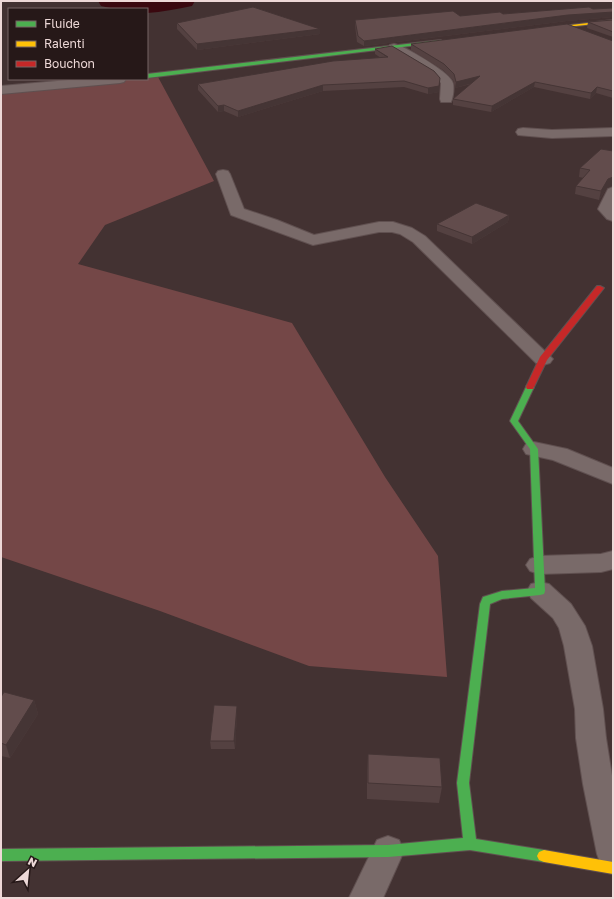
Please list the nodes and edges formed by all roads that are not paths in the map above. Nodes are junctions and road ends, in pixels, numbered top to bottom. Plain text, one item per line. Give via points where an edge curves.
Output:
1 (613, 21) edge
2 (567, 25) junction
3 (528, 30) edge
4 (593, 35) edge
5 (449, 40) edge
6 (394, 48) junction
7 (148, 76) edge
8 (109, 80) edge
9 (1, 90) edge
10 (446, 99) dead end
11 (524, 132) dead end
12 (613, 132) edge
13 (223, 174) dead end
14 (613, 192) edge
15 (613, 216) edge
16 (600, 288) dead end
17 (543, 359) junction
18 (534, 449) junction
19 (613, 477) edge
20 (613, 560) edge
21 (539, 578) junction
22 (470, 844) junction
23 (388, 851) junction
24 (613, 854) edge
25 (1, 855) edge
26 (613, 868) edge
27 (367, 898) edge

1 - 2 street
2 - 3 street
2 - 4 street
5 - 6 street
6 - 7 street
6 - 10 street via 438,73 447,82
8 - 9 street
11 - 12 street
13 - 17 street via 237,212 313,240 379,227 393,227 406,231 419,239
14 - 15 street via 606,209
16 - 17 street
17 - 18 street via 514,421
18 - 19 street via 559,454
18 - 21 street
20 - 21 street
21 - 22 street via 487,600 484,606 463,783
21 - 24 street via 574,632 589,709 598,784
22 - 23 street
22 - 26 street
23 - 25 street
23 - 27 street

